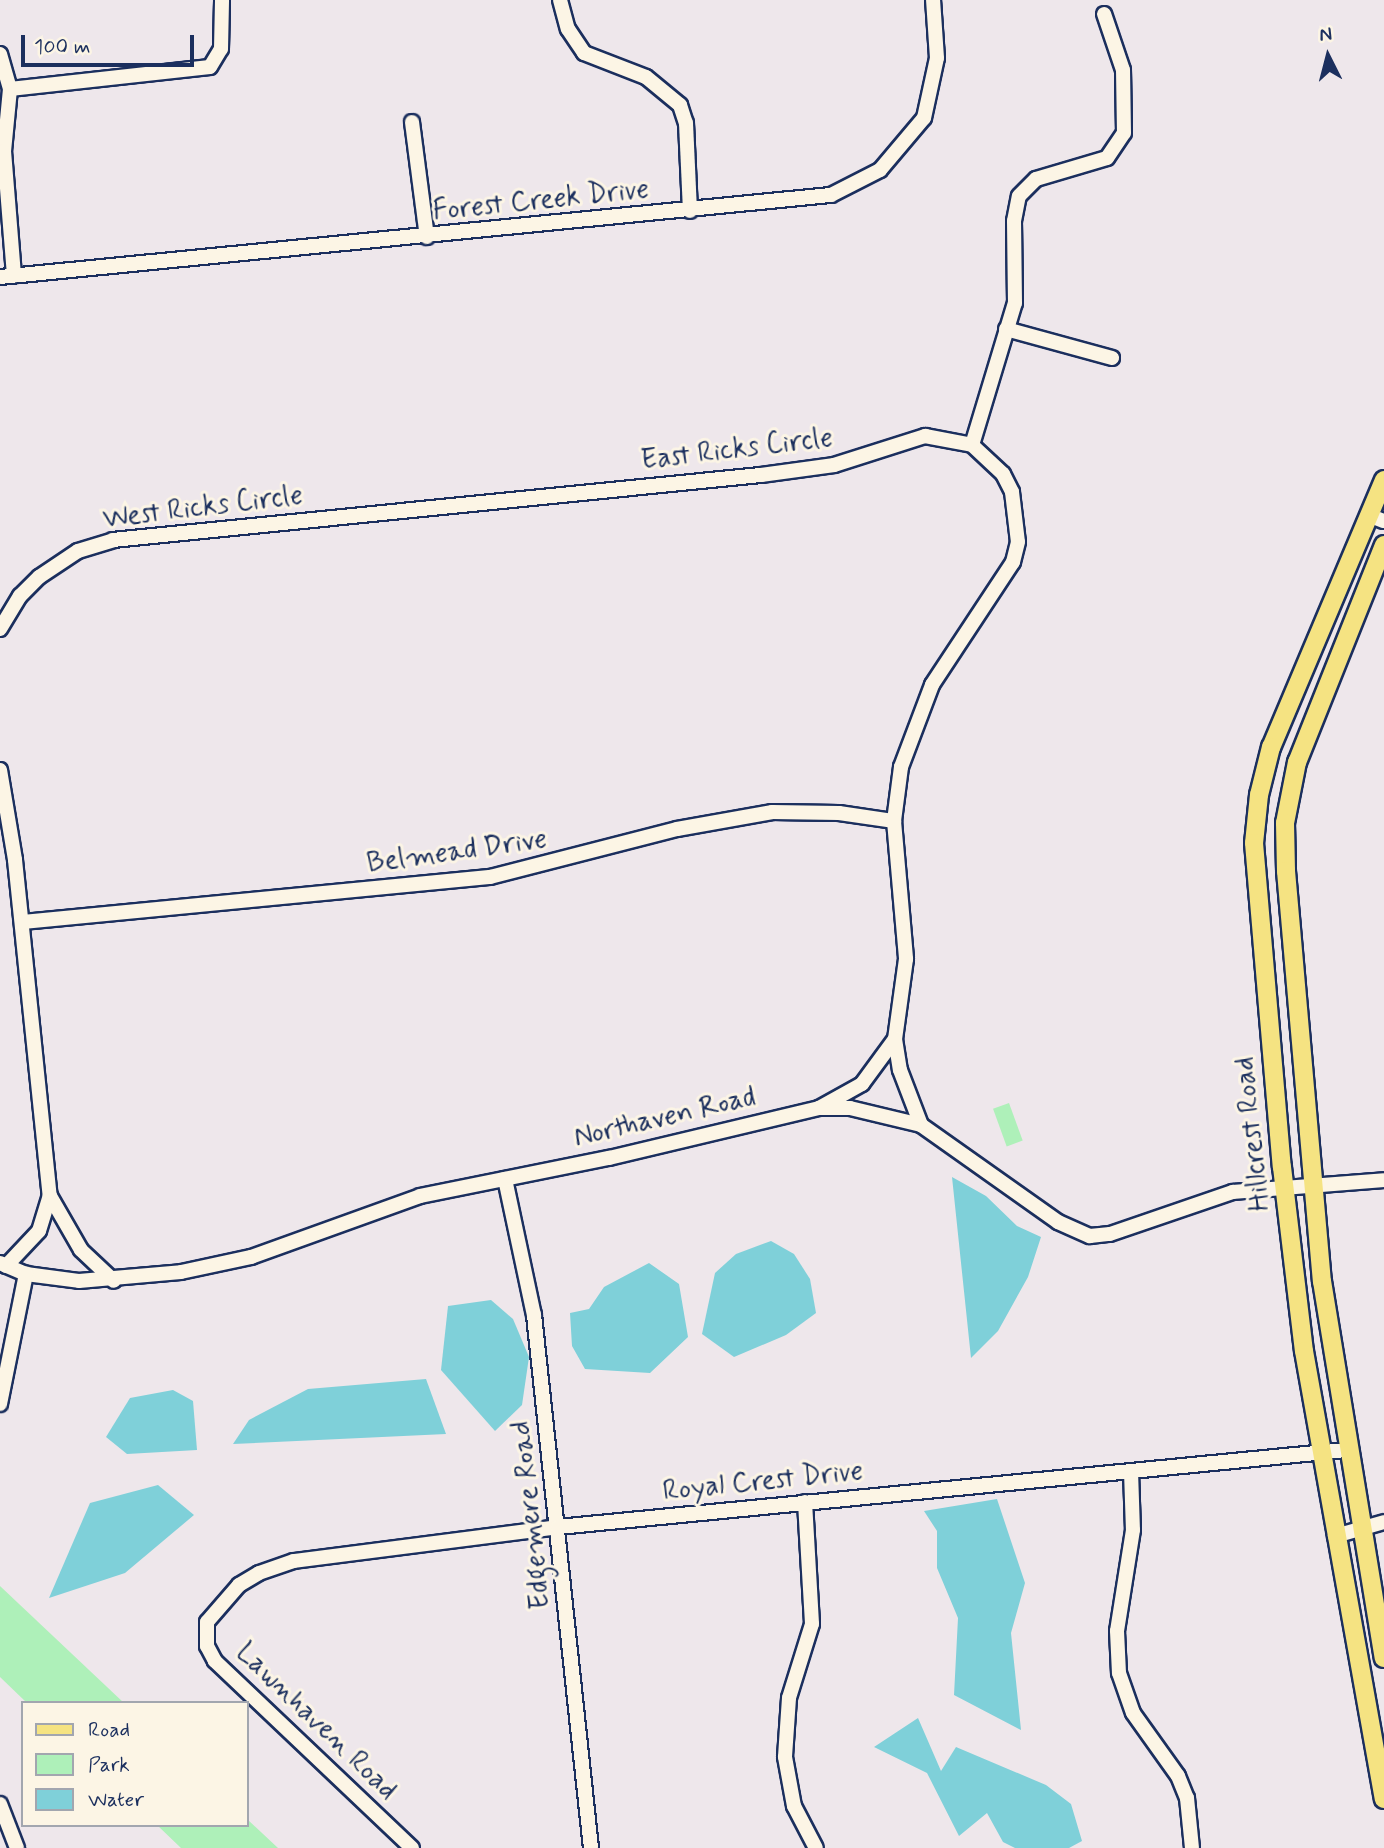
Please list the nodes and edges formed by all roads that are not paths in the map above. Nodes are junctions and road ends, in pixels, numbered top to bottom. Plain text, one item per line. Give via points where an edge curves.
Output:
1 (222, 0) edge
2 (560, 0) edge
3 (933, 0) edge
4 (1104, 14) dead end
5 (0, 54) edge
6 (10, 89) junction
7 (412, 122) dead end
8 (690, 211) junction
9 (427, 237) junction
10 (7, 277) edge
11 (1006, 329) junction
12 (1112, 358) dead end
13 (972, 445) junction
14 (1384, 480) edge
15 (405, 510) joint
16 (1376, 518) edge
17 (1384, 545) edge
18 (0, 629) edge
19 (0, 771) edge
20 (894, 821) junction
21 (22, 922) junction
22 (895, 1039) junction
23 (819, 1108) junction
24 (920, 1125) junction
25 (505, 1180) junction
26 (1384, 1180) edge
27 (1314, 1184) junction
28 (1284, 1185) junction
29 (50, 1196) junction
30 (3, 1265) edge
31 (26, 1274) junction
32 (114, 1281) junction
33 (0, 1404) edge
34 (1346, 1450) junction
35 (1322, 1452) junction
36 (1131, 1471) junction
37 (805, 1502) junction
38 (1384, 1522) edge
39 (558, 1527) junction
40 (1360, 1528) junction
41 (1335, 1536) junction
42 (207, 1622) joint
43 (1384, 1658) edge
44 (1379, 1748) edge
45 (1384, 1799) edge
46 (0, 1804) edge
47 (17, 1848) edge
48 (412, 1848) edge
49 (591, 1848) edge
50 (816, 1848) edge
51 (1192, 1848) edge

1 - 6 street via 221,50 211,67
2 - 8 street via 568,29 584,52 646,77 680,105 686,123
3 - 8 street, Forest Creek Drive via 937,58 924,118 880,170 831,195
4 - 11 street via 1123,70 1124,133 1107,158 1036,179 1019,196 1014,220 1016,293
5 - 6 street
6 - 10 street via 4,151
7 - 9 street
8 - 9 street, Forest Creek Drive
9 - 10 street, Forest Creek Drive
11 - 12 street
11 - 13 street
13 - 15 street, East Ricks Circle via 925,436 822,467
13 - 20 street via 1003,474 1012,492 1018,542 1013,562 932,685 912,728 901,766
14 - 16 main road, Hillcrest Road
15 - 18 street, West Ricks Circle via 146,534 95,545 39,577 20,596
16 - 28 main road, Hillcrest Road via 1271,747 1256,818 1256,872
17 - 27 main road, Hillcrest Road via 1297,762 1287,801 1286,871
19 - 21 street
20 - 21 street, Belmead Drive via 800,811 758,814 490,877
20 - 22 street via 906,959
21 - 29 street
22 - 23 street via 862,1084
22 - 24 street via 900,1070
23 - 24 street, Northaven Road via 850,1108
23 - 25 street, Northaven Road
24 - 28 street, Northaven Road via 1058,1222 1090,1236 1110,1234 1233,1192
25 - 32 street, Northaven Road via 384,1206 251,1257
25 - 39 street, Edgemere Road via 534,1315
26 - 27 street, Northaven Road
27 - 28 street, Northaven Road
27 - 34 main road, Hillcrest Road via 1323,1293
28 - 35 main road, Hillcrest Road via 1304,1351
29 - 30 street via 39,1231
29 - 32 street via 81,1250
30 - 31 street, Northaven Road
31 - 32 street, Northaven Road
31 - 33 street
34 - 35 street, Royal Crest Drive
34 - 40 main road, Hillcrest Road
35 - 36 street, Royal Crest Drive
35 - 41 main road, Hillcrest Road
36 - 37 street, Royal Crest Drive
36 - 51 street via 1133,1530 1117,1631 1119,1673 1133,1713 1178,1776 1187,1798
37 - 39 street, Royal Crest Drive
37 - 50 street via 812,1625 789,1698 785,1757 794,1806
38 - 40 street
39 - 42 street, Royal Crest Drive via 277,1565 239,1586
39 - 49 street, Edgemere Road
40 - 41 street
40 - 43 main road, Hillcrest Road
41 - 44 main road, Hillcrest Road
42 - 48 street, Lawnhaven Road via 207,1646 215,1661
44 - 45 main road, Hillcrest Road
46 - 47 street

